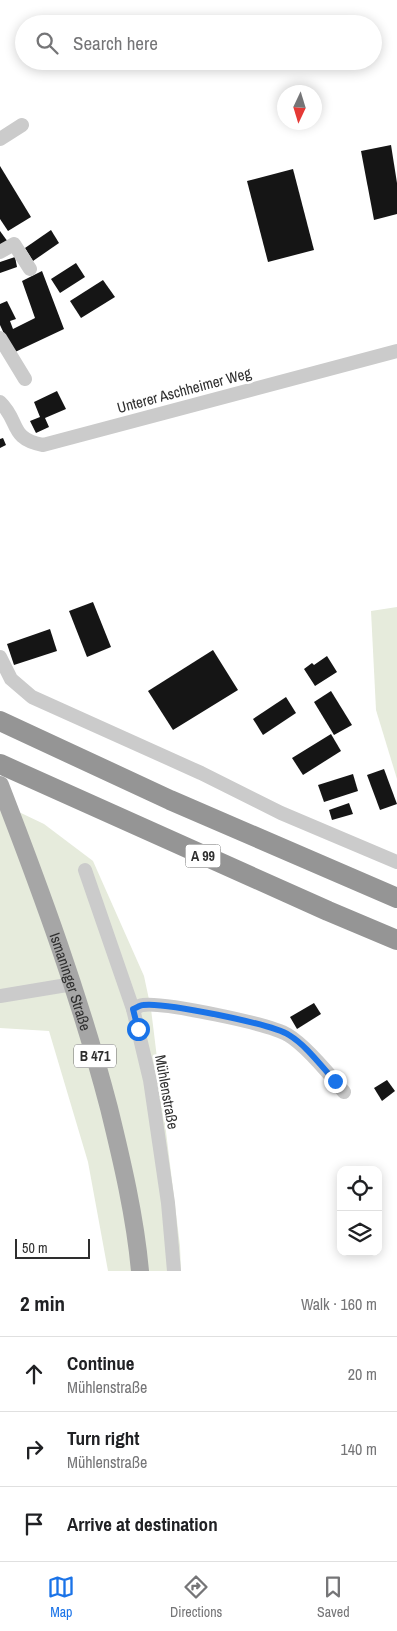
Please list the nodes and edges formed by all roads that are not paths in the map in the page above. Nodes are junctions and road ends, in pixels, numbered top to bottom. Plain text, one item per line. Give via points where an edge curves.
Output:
1 (22, 125) dead end
2 (0, 139) edge
3 (0, 252) edge
4 (30, 269) dead end
5 (0, 338) edge
6 (397, 351) edge
7 (25, 379) dead end
8 (0, 402) edge
9 (0, 657) edge
10 (0, 721) edge
11 (0, 764) edge
12 (0, 785) edge
13 (397, 862) edge
14 (85, 870) dead end
15 (345, 876) junction
16 (397, 890) edge
17 (397, 898) edge
18 (328, 912) junction
19 (397, 940) edge
20 (397, 954) edge
21 (73, 984) junction
22 (0, 996) edge
23 (133, 1009) junction
24 (344, 1092) dead end
25 (140, 1271) edge
26 (174, 1271) edge

1 - 2 street
3 - 4 street via 14,244
5 - 7 street
6 - 8 street, Unterer Aschheimer Weg via 43,445 30,443 21,437
9 - 13 street via 11,680 32,697 281,813
10 - 15 highway, A 99 via 162,797
11 - 18 highway, A 99
12 - 21 main road, Ismaninger Straße / B 471
14 - 23 street, Mühlenstraße
15 - 16 highway
15 - 17 highway, A 99
18 - 19 highway, A 99
18 - 20 highway
21 - 22 street
21 - 25 main road, Ismaninger Straße / B 471 via 96,1060 129,1193
23 - 24 street via 143,1005 166,1006 276,1029 299,1043
23 - 26 street, Mühlenstraße via 152,1089

